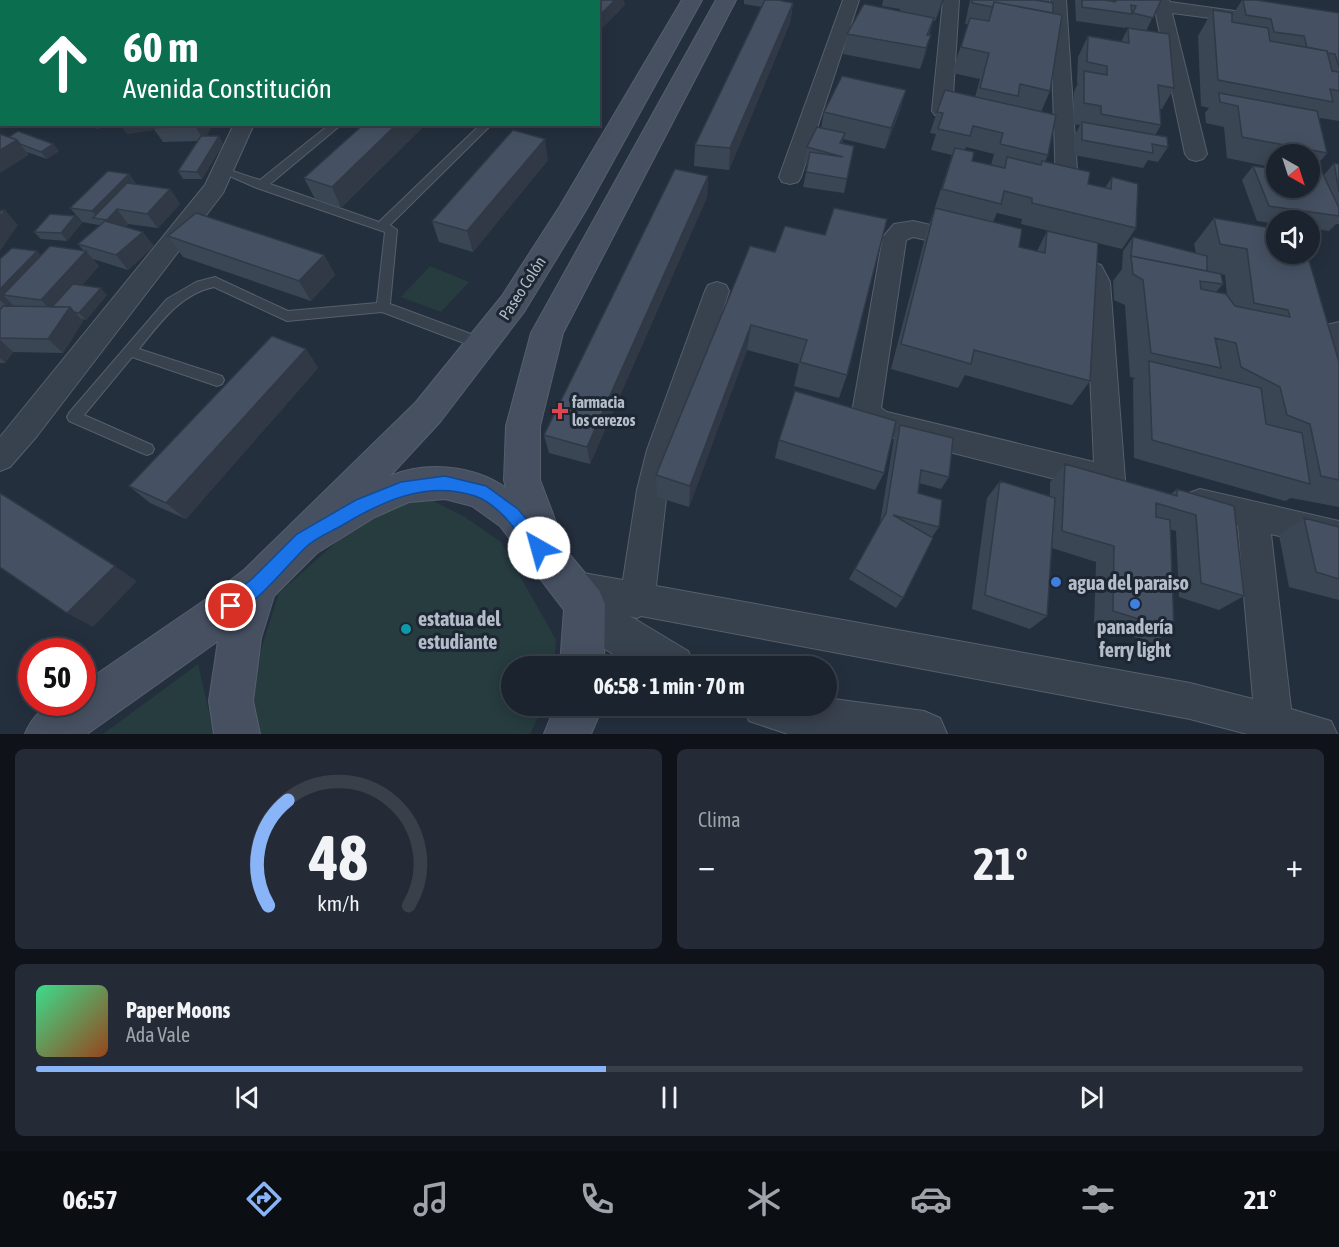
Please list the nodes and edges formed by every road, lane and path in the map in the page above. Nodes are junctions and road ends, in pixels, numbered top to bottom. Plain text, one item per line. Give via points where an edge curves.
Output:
1 (692, 0) edge
2 (726, 0) edge
3 (851, 0) edge
4 (951, 0) edge
5 (1058, 0) edge
6 (1119, 0) edge
7 (1220, 0) edge
8 (1161, 3) edge
9 (942, 111) edge
10 (243, 126) edge
11 (335, 126) edge
12 (485, 126) edge
13 (1196, 154) dead end
14 (223, 171) junction
15 (790, 177) dead end
16 (261, 185) junction
17 (1067, 185) edge
18 (382, 226) junction
19 (990, 246) edge
20 (1045, 258) edge
21 (717, 291) dead end
22 (383, 307) junction
23 (1339, 332) edge
24 (482, 344) junction
25 (130, 351) junction
26 (217, 380) dead end
27 (1339, 385) edge
28 (147, 449) dead end
29 (0, 458) edge
30 (1176, 497) edge
31 (1253, 516) junction
32 (1339, 536) edge
33 (303, 540) junction
34 (258, 584) junction
35 (570, 585) junction
36 (637, 601) junction
37 (581, 656) edge
38 (656, 656) edge
39 (576, 716) edge
40 (799, 716) edge
41 (1274, 728) edge
42 (48, 734) edge
43 (237, 734) edge
44 (567, 734) edge
45 (924, 734) edge
46 (1318, 734) edge

1 - 24 main road, Paseo Colón via 572,210 513,304
2 - 35 main road via 547,333 522,426 522,480
3 - 15 street
4 - 9 street
5 - 17 street
6 - 8 street
7 - 8 street via 1266,14
8 - 13 street
10 - 14 street
11 - 16 lane
12 - 18 lane
14 - 16 lane
14 - 29 street via 215,189
16 - 18 lane
18 - 22 lane via 391,230
19 - 20 street via 914,229 902,230 895,237 867,407 870,415 879,422 1121,483 1098,282 1092,271
21 - 36 street via 662,450 652,490
22 - 24 lane
22 - 25 lane via 287,316 215,282 200,285 171,302
23 - 27 street via 1331,333 1326,340
24 - 33 main road, Paseo Colón via 428,412
25 - 26 lane
25 - 28 lane via 74,417
30 - 31 street
31 - 32 street
31 - 41 street
33 - 34 main road
33 - 35 main road via 362,505 406,486 445,483 481,491 513,514
34 - 42 main road via 217,617
34 - 43 main road via 240,638 231,701
35 - 36 street
35 - 37 main road
35 - 38 street via 610,628
36 - 41 street via 1190,701
39 - 44 main road
40 - 45 street
41 - 46 street

